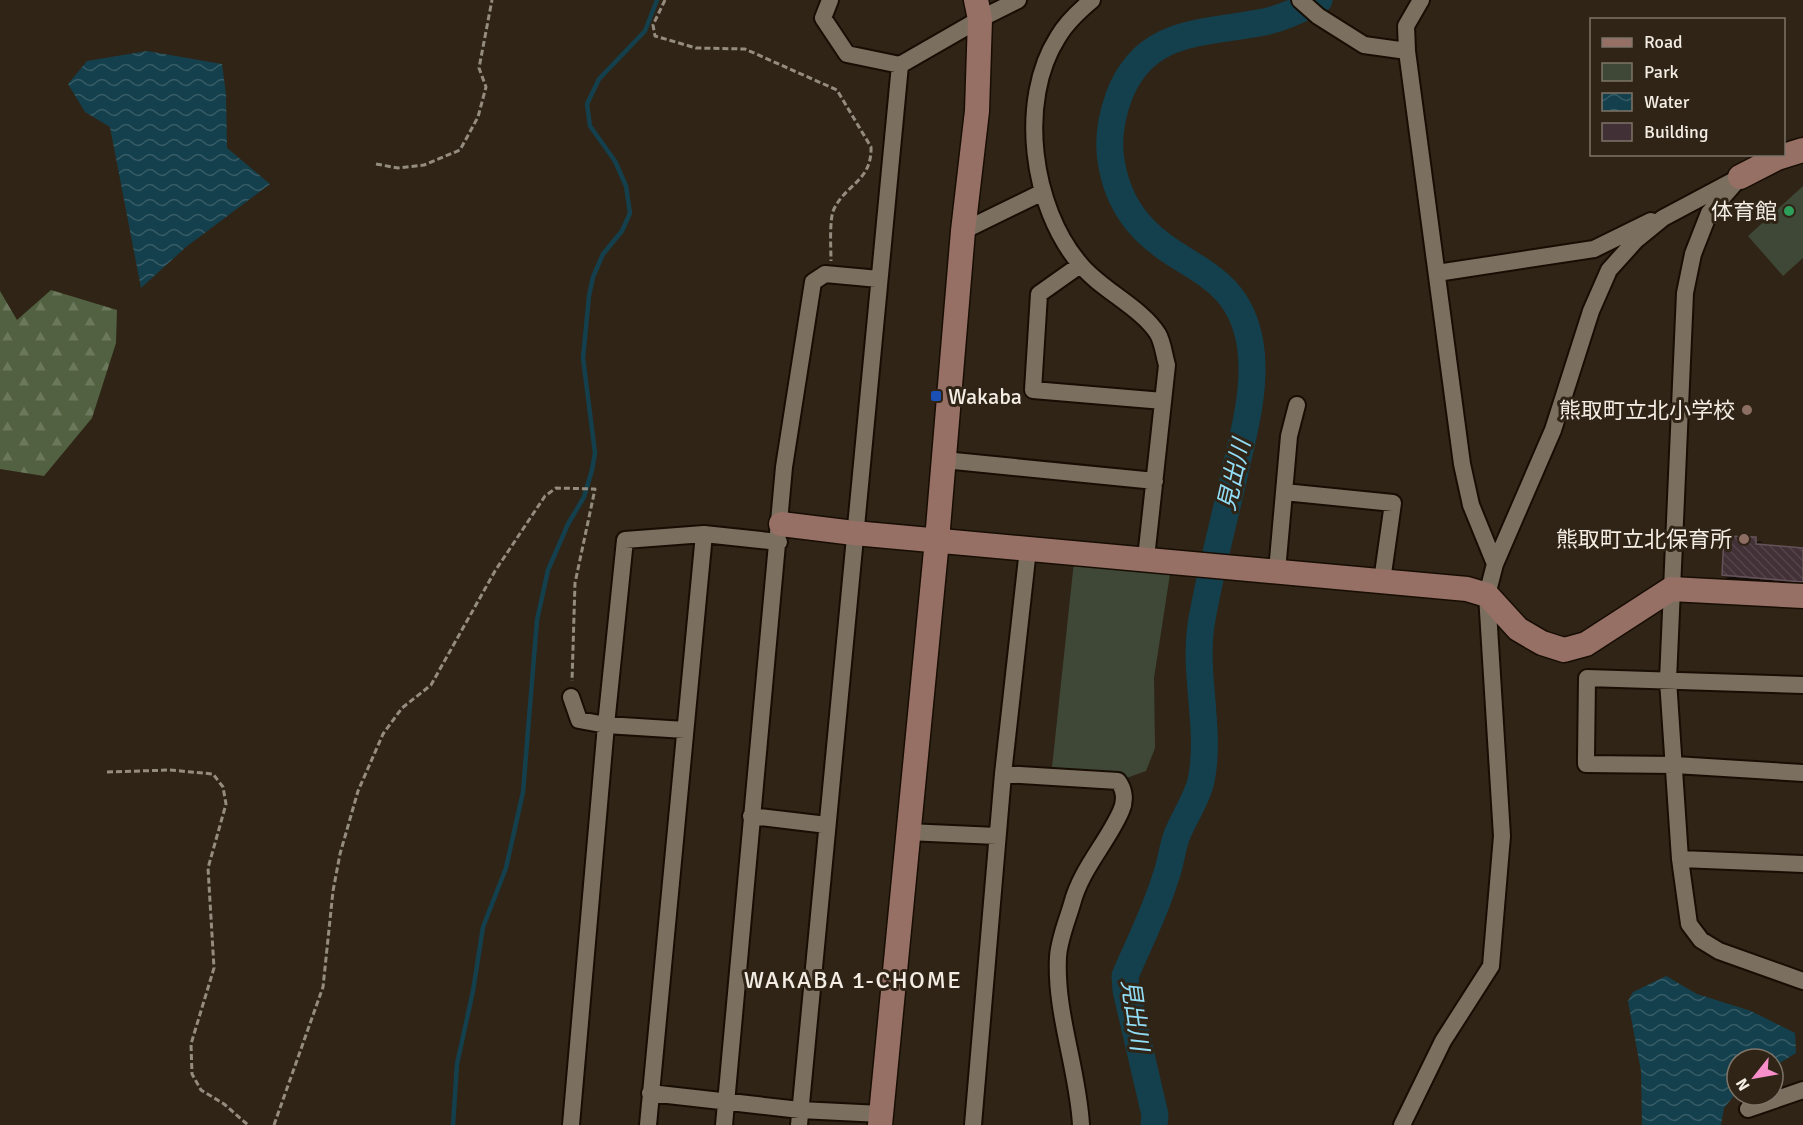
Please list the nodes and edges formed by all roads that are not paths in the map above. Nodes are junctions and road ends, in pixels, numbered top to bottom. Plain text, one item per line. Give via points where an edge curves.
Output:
1 (830, 0) edge
2 (1018, 0) edge
3 (1092, 0) edge
4 (1300, 0) edge
5 (1421, 0) edge
6 (978, 9) edge
7 (1407, 51) junction
8 (900, 65) junction
9 (1803, 150) edge
10 (1785, 155) edge
11 (1783, 156) edge
12 (1740, 177) junction
13 (1043, 192) junction
14 (1664, 218) junction
15 (963, 231) junction
16 (1080, 264) junction
17 (1437, 273) junction
18 (879, 279) junction
19 (1163, 401) junction
20 (1297, 405) dead end
21 (944, 460) junction
22 (1155, 481) junction
23 (1284, 492) junction
24 (780, 533) junction
25 (854, 533) junction
26 (704, 534) junction
27 (937, 540) junction
28 (1028, 549) junction
29 (1146, 558) junction
30 (1495, 564) junction
31 (1277, 571) junction
32 (1382, 581) junction
33 (1671, 589) junction
34 (1487, 595) junction
35 (1803, 596) edge
36 (1668, 680) junction
37 (1803, 685) edge
38 (571, 697) road end
39 (606, 725) junction
40 (686, 730) junction
41 (1675, 765) junction
42 (1803, 773) edge
43 (1003, 774) junction
44 (751, 816) junction
45 (827, 825) junction
46 (908, 832) junction
47 (997, 836) junction
48 (1680, 859) junction
49 (1803, 864) edge
50 (1803, 981) edge
51 (1803, 1090) edge
52 (650, 1093) junction
53 (726, 1102) junction
54 (1748, 1109) dead end
55 (800, 1117) edge
56 (881, 1120) edge
57 (572, 1125) edge
58 (648, 1125) edge
59 (724, 1125) edge
60 (973, 1125) edge
61 (1081, 1125) edge
62 (1402, 1125) edge

1 - 8 street via 823,18 846,54
2 - 6 street
3 - 13 street via 1057,37 1040,77 1034,149
4 - 7 street via 1364,45
5 - 7 street via 1406,26
6 - 8 street
6 - 15 street via 977,111
7 - 17 street
8 - 18 street
9 - 10 street
11 - 12 street
12 - 14 street
12 - 33 street via 1709,213 1693,254 1685,293
13 - 15 street
13 - 16 street via 1054,222
14 - 17 street via 1643,223 1594,249
14 - 30 street via 1636,240 1609,270 1591,311 1553,430
15 - 21 street
16 - 19 street via 1159,335 1167,365
16 - 19 street via 1039,294 1033,390
17 - 30 street via 1462,464 1471,505
18 - 24 street via 830,274 813,282 784,467
18 - 25 street
19 - 22 street
20 - 23 street via 1289,436
21 - 22 street
21 - 27 street
22 - 29 street
23 - 31 street
23 - 32 street via 1393,503
24 - 25 street
24 - 26 street
24 - 44 street
25 - 27 street
25 - 45 street
26 - 39 street via 625,540
26 - 40 street
27 - 28 street
27 - 46 street
28 - 29 street
28 - 43 street
29 - 31 street
30 - 34 street
31 - 32 street
32 - 34 street via 1467,589
33 - 34 street via 1586,644 1564,650 1518,629
33 - 35 street
33 - 36 street
34 - 62 street via 1502,836 1491,966 1443,1041
36 - 37 street
36 - 41 street
36 - 41 street via 1587,678 1586,764
38 - 39 street via 579,720
39 - 40 street
39 - 57 street
40 - 52 street
41 - 42 street
41 - 48 street
43 - 47 street
43 - 61 street via 1118,781 1124,790 1122,809 1074,897 1058,955 1059,993
44 - 45 street
44 - 53 street
45 - 55 street
46 - 47 street
46 - 56 street
47 - 60 street
48 - 49 street
48 - 50 street via 1689,924 1701,940 1719,951
51 - 54 street
52 - 53 street
52 - 58 street
53 - 55 street
53 - 59 street
55 - 56 street

